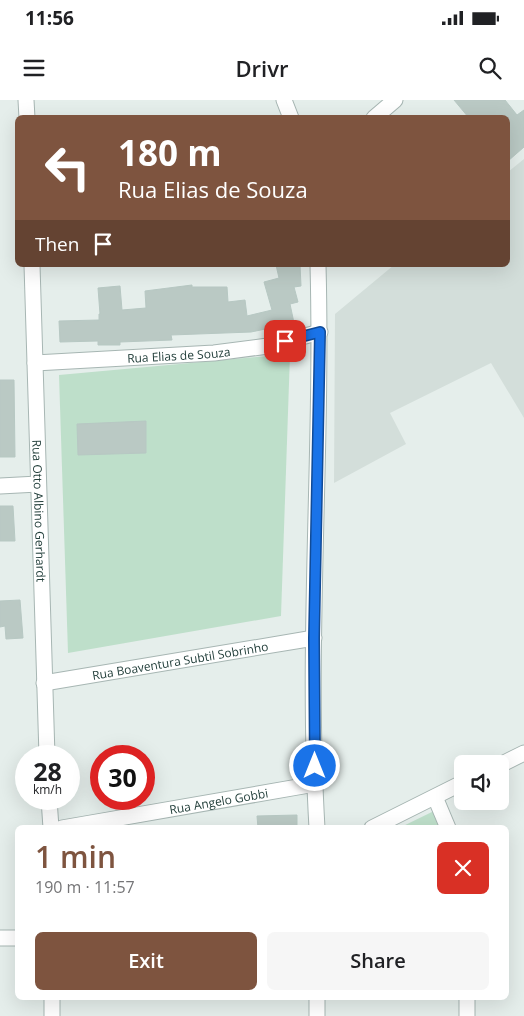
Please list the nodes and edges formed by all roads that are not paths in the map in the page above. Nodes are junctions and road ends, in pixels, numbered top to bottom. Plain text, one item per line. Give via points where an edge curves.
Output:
1 (26, 100) edge
2 (284, 100) edge
3 (395, 100) edge
4 (27, 115) edge
5 (290, 115) edge
6 (378, 115) edge
7 (32, 267) edge
8 (318, 267) edge
9 (320, 332) junction
10 (36, 363) junction
11 (38, 484) junction
12 (0, 486) edge
13 (314, 638) junction
14 (44, 683) junction
15 (47, 745) edge
16 (524, 753) edge
17 (509, 760) edge
18 (315, 784) junction
19 (454, 788) edge
20 (435, 797) junction
21 (50, 810) edge
22 (51, 825) edge
23 (79, 825) edge
24 (317, 825) edge
25 (378, 825) edge
26 (447, 825) edge
27 (0, 938) edge
28 (15, 938) edge
29 (52, 1000) edge
30 (317, 1000) edge
31 (467, 1000) edge
32 (52, 1016) edge
33 (317, 1016) edge
34 (467, 1016) edge

1 - 4 street
2 - 5 street
3 - 6 street
7 - 10 street, Rua Otto Albino Gerhardt
8 - 9 street
9 - 10 street, Rua Elias de Souza via 268,346 214,353
9 - 13 street
10 - 11 street, Rua Otto Albino Gerhardt
11 - 12 street
11 - 14 street, Rua Otto Albino Gerhardt
13 - 14 street, Rua Boaventura Subtil Sobrinho
13 - 18 street
14 - 15 street, Rua Otto Albino Gerhardt
16 - 17 street
18 - 23 street, Rua Angelo Gobbi
18 - 24 street
19 - 20 street
20 - 25 street
20 - 26 street
21 - 22 street
27 - 28 street
29 - 32 street
30 - 33 street
31 - 34 street

